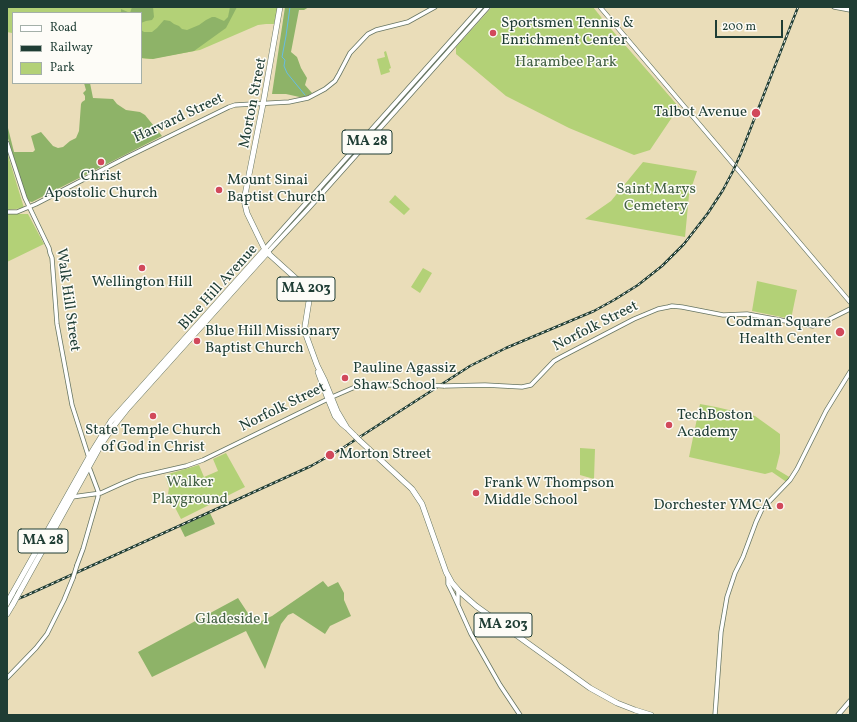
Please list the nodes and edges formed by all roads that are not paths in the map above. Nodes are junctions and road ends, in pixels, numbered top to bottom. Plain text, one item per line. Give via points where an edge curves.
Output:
1 (280, 7) edge
2 (284, 7) edge
3 (435, 7) edge
4 (481, 7) edge
5 (488, 7) edge
6 (600, 7) edge
7 (834, 7) edge
8 (850, 10) edge
9 (445, 47) junction
10 (449, 50) junction
11 (436, 57) junction
12 (440, 60) junction
13 (401, 97) junction
14 (405, 100) junction
15 (265, 104) junction
16 (7, 143) edge
17 (342, 163) junction
18 (346, 166) junction
19 (326, 180) junction
20 (329, 185) junction
21 (29, 207) junction
22 (298, 211) junction
23 (7, 212) edge
24 (305, 212) junction
25 (266, 250) junction
26 (850, 302) edge
27 (850, 309) edge
28 (850, 372) edge
29 (330, 398) junction
30 (89, 458) junction
31 (90, 465) junction
32 (98, 494) junction
33 (70, 496) junction
34 (448, 575) junction
35 (458, 590) junction
36 (10, 604) edge
37 (458, 605) junction
38 (7, 614) edge
39 (7, 678) edge
40 (850, 701) edge
41 (520, 715) edge
42 (651, 715) edge
43 (715, 715) edge
44 (838, 715) edge

1 - 15 highway, Morton Street / MA 203
2 - 15 highway, Morton Street / MA 203
3 - 15 main road, Harvard Street via 408,22 368,34 350,53 334,81 317,94 300,100
4 - 9 main road, Blue Hill Avenue / MA 28
5 - 10 main road, Blue Hill Avenue / MA 28
6 - 26 main road
7 - 8 main road
9 - 10 main road
9 - 11 main road, Blue Hill Avenue / MA 28
10 - 12 main road, Blue Hill Avenue / MA 28
11 - 12 main road
11 - 13 main road, Blue Hill Avenue / MA 28
12 - 14 main road, Blue Hill Avenue / MA 28
13 - 14 main road
13 - 17 main road, Blue Hill Avenue / MA 28
14 - 18 main road, Blue Hill Avenue / MA 28
15 - 21 main road, Harvard Street via 235,105 221,110
15 - 25 highway, Morton Street / MA 203 via 245,203 247,214
16 - 21 main road, Walk Hill Street
17 - 18 main road
17 - 19 main road, Blue Hill Avenue / MA 28
18 - 20 main road, Blue Hill Avenue / MA 28
19 - 20 main road
19 - 22 main road, Blue Hill Avenue / MA 28
20 - 24 main road, Blue Hill Avenue / MA 28
21 - 23 main road, Harvard Street via 18,212
21 - 30 main road, Walk Hill Street via 52,258 56,320 72,405
22 - 24 main road
22 - 25 main road, Blue Hill Avenue / MA 28
24 - 25 main road, Blue Hill Avenue / MA 28
25 - 29 highway, Morton Street / MA 203 via 302,283 308,292 305,332
25 - 30 highway, Blue Hill Avenue / MA 28 via 115,416
25 - 31 highway, Blue Hill Avenue / MA 28 via 123,414
27 - 29 main road, Norfolk Street, bridge via 812,326 747,314 723,315 668,306 634,319 554,361 531,385 362,385
28 - 43 main road via 826,411 789,482 762,509 735,573 720,632
29 - 32 main road, Norfolk Street via 203,460 138,477
29 - 34 highway, Morton Street / MA 203 via 347,428 412,489 422,504
30 - 31 main road, Walk Hill Street
30 - 33 highway, Blue Hill Avenue / MA 28
31 - 32 main road, Walk Hill Street
31 - 33 highway, Blue Hill Avenue / MA 28
32 - 33 main road, Norfolk Street
32 - 39 main road, bridge via 78,565 64,600 47,634
33 - 36 highway, Blue Hill Avenue / MA 28, bridge via 20,591
33 - 36 highway, Blue Hill Avenue / MA 28, bridge via 12,594
34 - 35 highway, Morton Street / MA 203
34 - 37 main road, Morton Street via 448,584
35 - 37 main road, Morton Street
35 - 42 highway, MA 203 via 476,606 588,687 616,702
36 - 38 highway, Blue Hill Avenue / MA 28
37 - 41 main road, Morton Street via 471,634
40 - 44 main road

